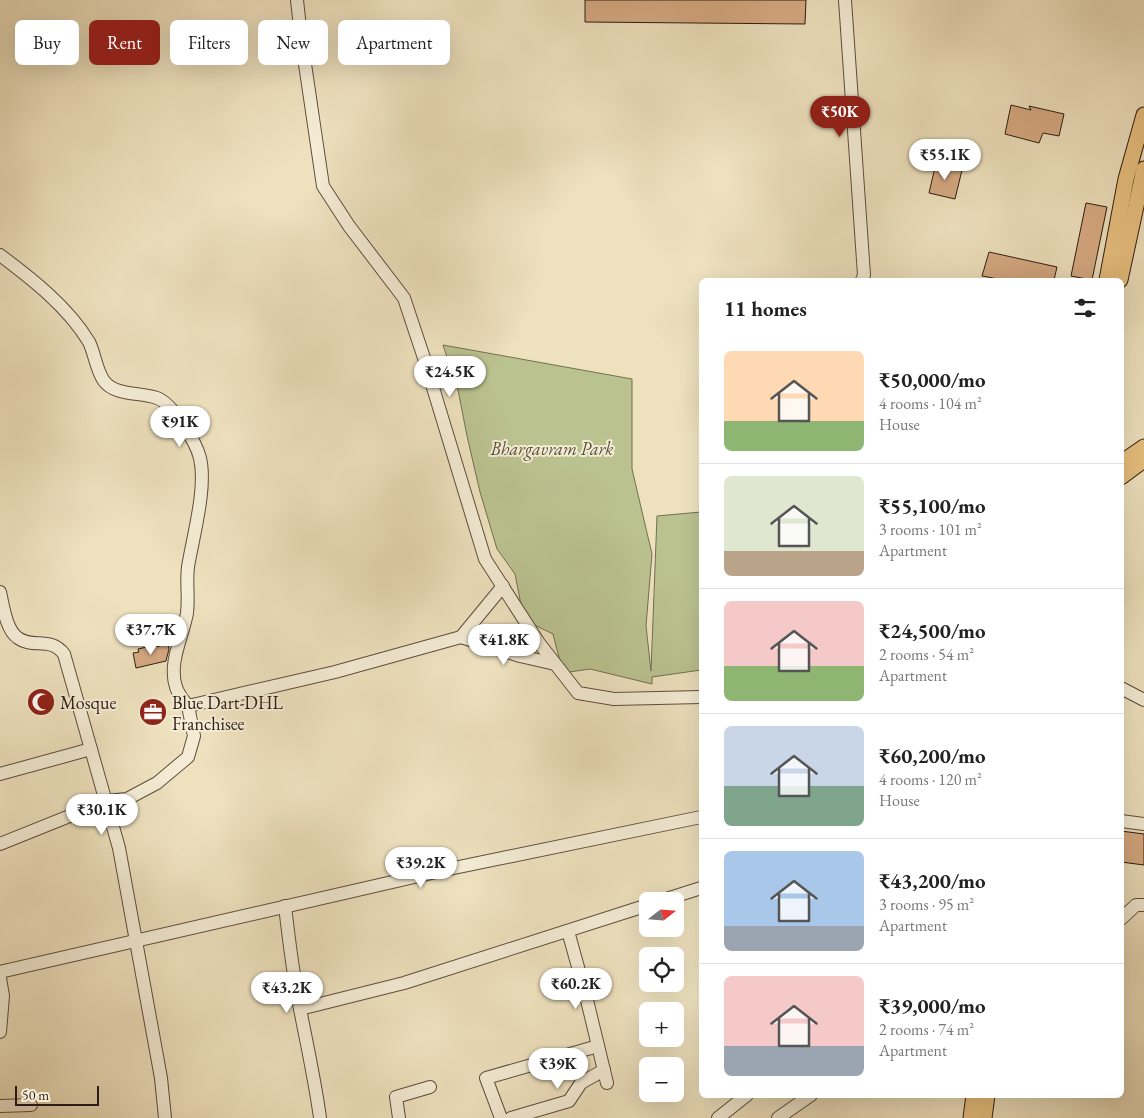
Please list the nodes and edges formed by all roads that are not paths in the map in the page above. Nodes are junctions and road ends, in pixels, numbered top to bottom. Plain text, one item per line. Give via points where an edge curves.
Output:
1 (297, 0) edge
2 (845, 0) edge
3 (1144, 115) edge
4 (1137, 177) edge
5 (0, 255) edge
6 (863, 278) edge
7 (1107, 278) edge
8 (1120, 278) edge
9 (1144, 447) edge
10 (1144, 460) edge
11 (1124, 461) edge
12 (1124, 474) edge
13 (503, 586) junction
14 (0, 592) edge
15 (461, 637) junction
16 (555, 664) junction
17 (1124, 690) edge
18 (699, 697) edge
19 (1144, 700) edge
20 (188, 706) junction
21 (92, 749) junction
22 (0, 774) edge
23 (106, 801) junction
24 (699, 817) edge
25 (1124, 821) edge
26 (1144, 824) edge
27 (0, 844) edge
28 (699, 889) edge
29 (684, 893) edge
30 (1144, 905) edge
31 (285, 906) junction
32 (639, 909) edge
33 (1124, 916) edge
34 (568, 931) junction
35 (137, 941) junction
36 (0, 972) edge
37 (0, 978) edge
38 (300, 1009) junction
39 (0, 1032) edge
40 (598, 1046) junction
41 (604, 1070) junction
42 (607, 1083) dead end
43 (430, 1087) dead end
44 (743, 1098) edge
45 (807, 1098) edge
46 (974, 1098) edge
47 (987, 1098) edge
48 (31, 1105) dead end
49 (0, 1106) edge
50 (165, 1118) edge
51 (320, 1118) edge
52 (399, 1118) edge
53 (501, 1118) edge
54 (511, 1118) edge
55 (718, 1118) edge
56 (778, 1118) edge
57 (971, 1118) edge
58 (984, 1118) edge

1 - 13 street via 323,186 404,298 485,559
2 - 6 street
3 - 4 main road
4 - 7 main road
4 - 8 main road
5 - 20 street via 25,273 74,321 89,342 104,381 122,392 157,398 166,403 200,457 200,494 188,568 186,614 174,673 176,687
9 - 11 main road
10 - 12 main road
13 - 15 street
13 - 16 street
14 - 21 street via 10,628 17,638 52,644 64,654
15 - 16 street
15 - 20 street via 335,672
16 - 18 street via 578,693 614,699
17 - 19 street
20 - 23 street via 194,736 188,756 157,783 127,799
21 - 22 street
21 - 23 street
23 - 27 street
23 - 35 street via 119,848
24 - 31 street
25 - 26 street
28 - 29 street
30 - 33 street via 1136,905
31 - 35 street
31 - 38 street
32 - 34 street
34 - 38 street via 404,983
34 - 40 street
35 - 36 street
35 - 50 street
37 - 39 street via 3,996
38 - 51 street
40 - 41 street
40 - 53 street via 486,1078
41 - 42 street
41 - 54 street via 581,1082 570,1101
43 - 52 street via 396,1097
44 - 55 street
45 - 56 street
46 - 57 main road
47 - 58 main road
48 - 49 street

